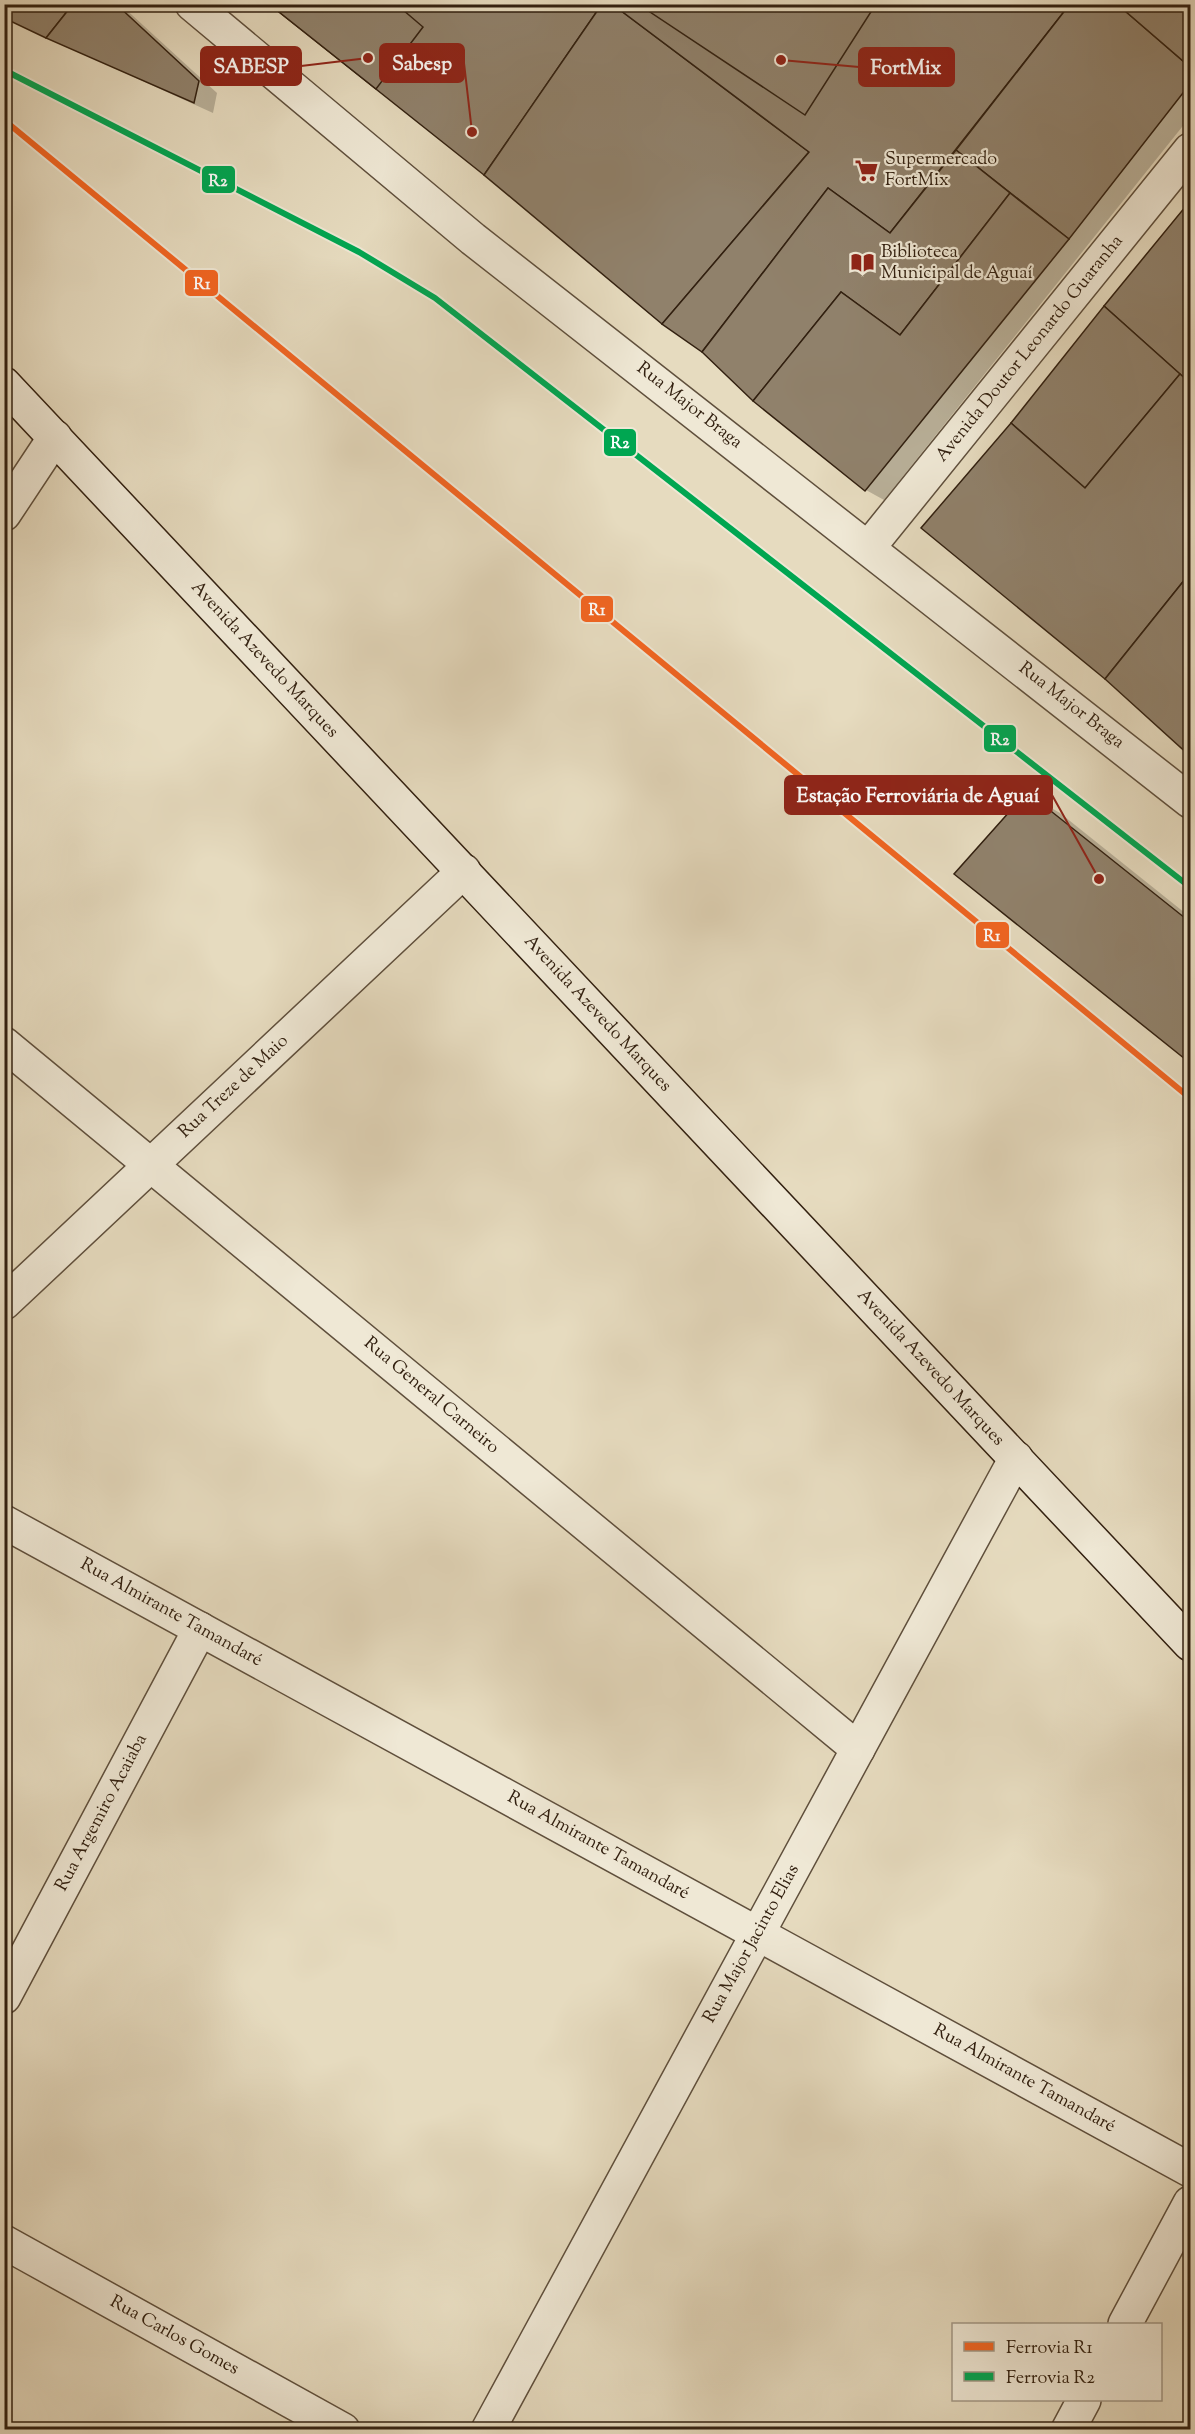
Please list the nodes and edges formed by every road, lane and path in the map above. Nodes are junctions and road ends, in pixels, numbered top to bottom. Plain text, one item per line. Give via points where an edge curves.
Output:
1 (192, 4) edge
2 (1191, 150) edge
3 (4, 384) edge
4 (55, 437) junction
5 (4, 514) edge
6 (869, 547) junction
7 (1191, 801) edge
8 (464, 871) junction
9 (4, 1044) edge
10 (151, 1165) junction
11 (4, 1303) edge
12 (1016, 1458) junction
13 (4, 1522) edge
14 (200, 1629) junction
15 (1191, 1644) edge
16 (858, 1749) junction
17 (758, 1933) junction
18 (4, 1997) edge
19 (1191, 2170) edge
20 (1191, 2203) edge
21 (4, 2242) edge
22 (1126, 2323) edge
23 (1083, 2401) edge
24 (343, 2430) edge
25 (488, 2430) edge
26 (1068, 2430) edge

1 - 6 street, Rua Major Braga via 473,238
2 - 6 street, Avenida Doutor Leonardo Guaranha
3 - 4 street, Avenida Azevedo Marques
4 - 5 street
4 - 8 street, Avenida Azevedo Marques
6 - 7 street, Rua Major Braga
8 - 10 street, Rua Treze de Maio
8 - 12 street, Avenida Azevedo Marques
9 - 10 street, Rua General Carneiro
10 - 11 street, Rua Treze de Maio
10 - 16 street, Rua General Carneiro
12 - 15 street, Avenida Azevedo Marques
12 - 16 street, Rua Major Jacinto Elias
13 - 14 street, Rua Almirante Tamandaré
14 - 17 street, Rua Almirante Tamandaré
14 - 18 street, Rua Argemiro Acaiaba
16 - 17 street, Rua Major Jacinto Elias
17 - 19 street, Rua Almirante Tamandaré
17 - 25 street, Rua Major Jacinto Elias
20 - 22 street
21 - 24 street, Rua Carlos Gomes
23 - 26 street

